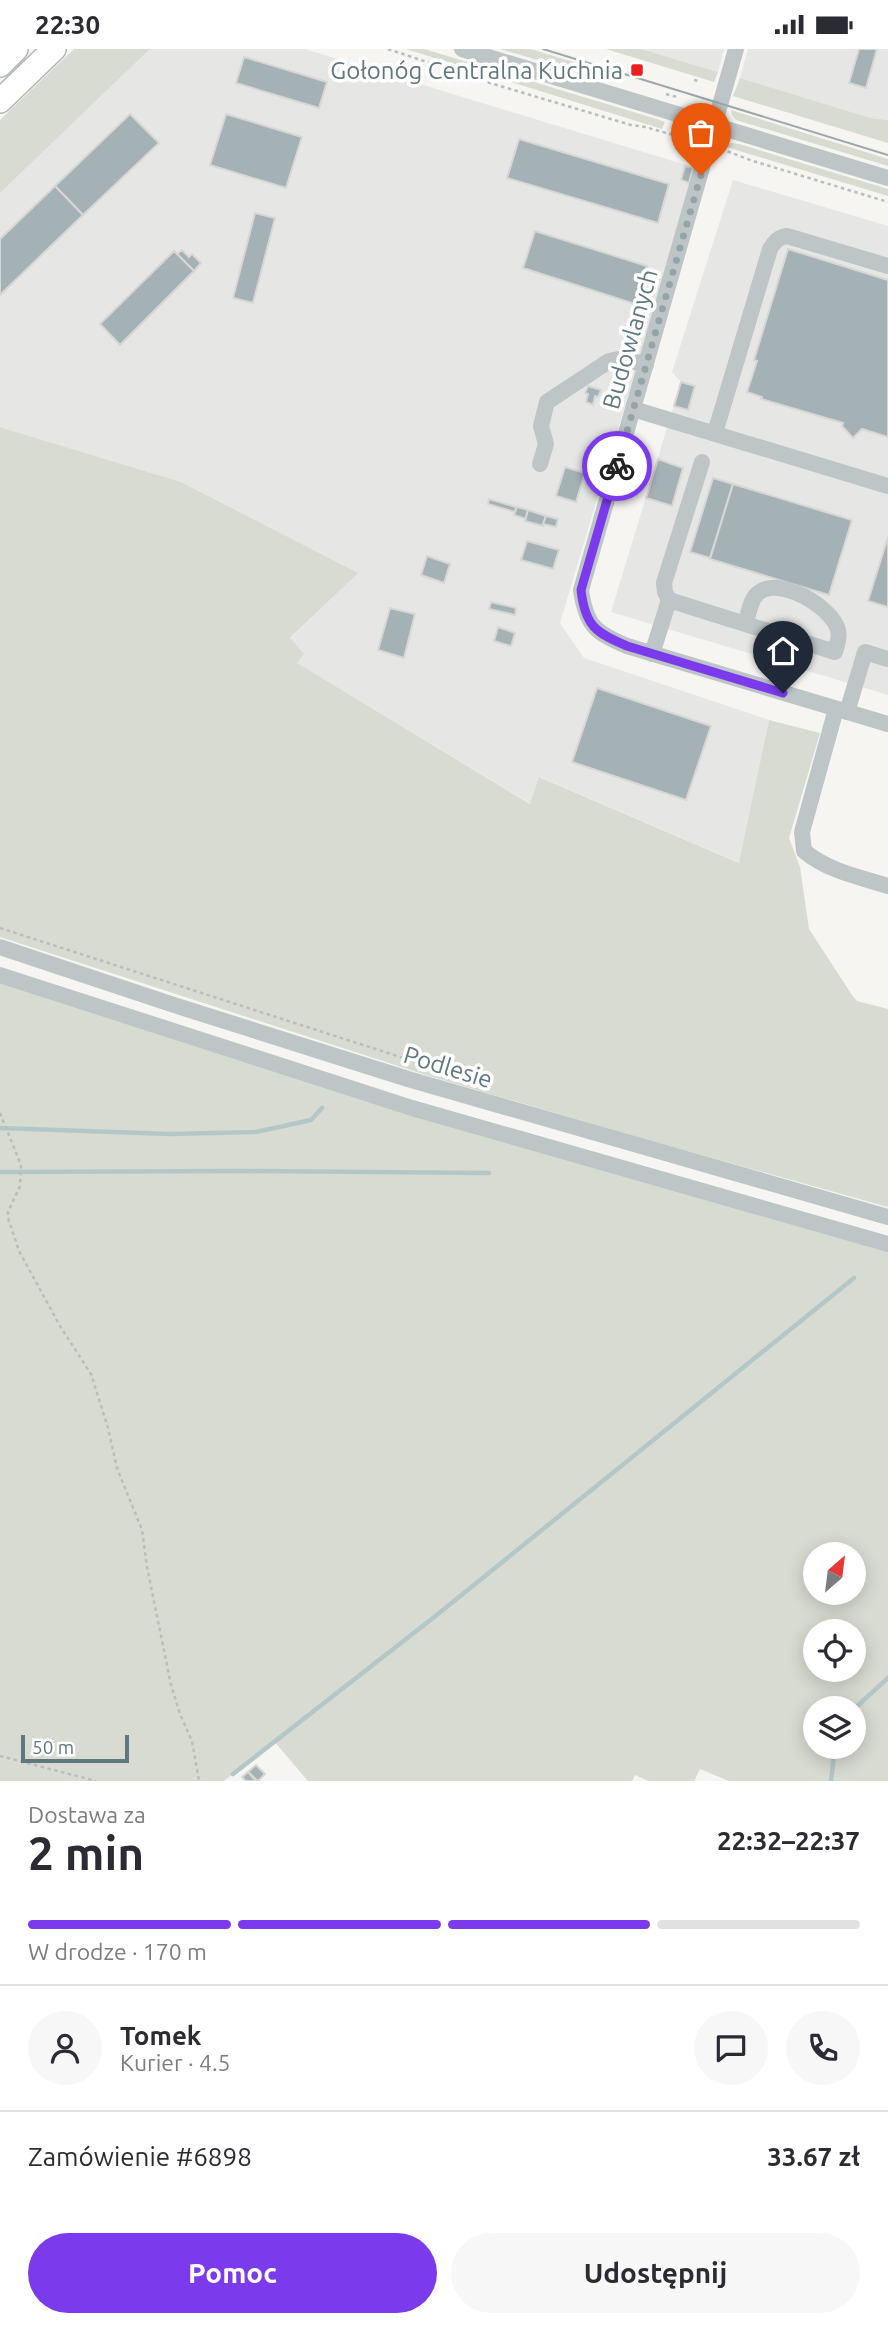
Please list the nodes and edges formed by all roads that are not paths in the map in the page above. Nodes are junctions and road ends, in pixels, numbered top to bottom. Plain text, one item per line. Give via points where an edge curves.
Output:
1 (16, 49) edge
2 (54, 49) edge
3 (462, 49) edge
4 (736, 49) edge
5 (0, 65) edge
6 (0, 101) edge
7 (715, 125) junction
8 (888, 178) edge
9 (888, 267) edge
10 (646, 365) junction
11 (633, 409) junction
12 (715, 433) junction
13 (702, 462) dead end
14 (541, 464) dead end
15 (888, 486) edge
16 (669, 600) junction
17 (746, 624) junction
18 (652, 654) junction
19 (888, 659) edge
20 (841, 711) junction
21 (888, 725) edge
22 (888, 885) edge
23 (0, 947) edge
24 (0, 975) edge
25 (888, 1217) edge
26 (888, 1244) edge

1 - 5 highway
2 - 6 highway
3 - 7 street
4 - 7 street, Budowlanych
7 - 8 street
7 - 10 street, Budowlanych
9 - 12 street via 787,236 774,242
10 - 11 street, Budowlanych
10 - 14 street via 623,358 609,361 547,402 541,426 546,444
11 - 12 street
11 - 18 street, Budowlanych via 581,590 583,609 592,626 604,636
12 - 15 street
13 - 16 street via 664,583
16 - 17 street
16 - 18 street
17 - 17 street via 758,593 776,589 802,594 818,605 838,628 839,638 835,652
18 - 20 street, Budowlanych
19 - 20 street via 865,652
20 - 21 street, Budowlanych
20 - 22 street via 802,832 804,851 830,868
23 - 25 street, Podlesie via 408,1079
24 - 26 street, Podlesie via 412,1108

